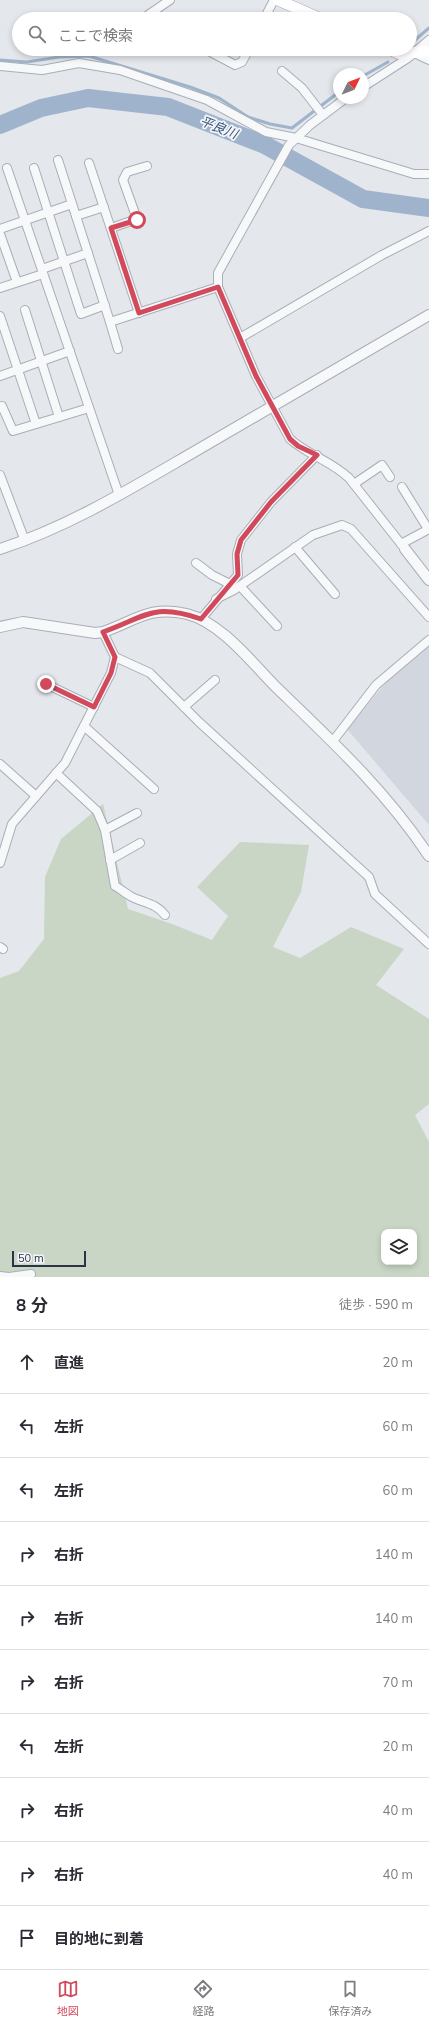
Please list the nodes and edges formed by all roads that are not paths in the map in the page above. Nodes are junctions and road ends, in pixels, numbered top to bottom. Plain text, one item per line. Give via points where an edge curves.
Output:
1 (170, 0) edge
2 (274, 0) edge
3 (278, 0) edge
4 (152, 12) edge
5 (268, 12) edge
6 (305, 12) edge
7 (429, 40) edge
8 (417, 50) edge
9 (429, 51) edge
10 (417, 52) edge
11 (417, 55) edge
12 (218, 56) edge
13 (245, 56) edge
14 (409, 56) edge
15 (429, 60) edge
16 (0, 66) edge
17 (282, 71) dead end
18 (369, 83) edge
19 (337, 104) edge
20 (323, 114) junction
21 (296, 138) junction
22 (58, 160) dead end
23 (89, 163) dead end
24 (147, 166) dead end
25 (34, 168) dead end
26 (5, 170) edge
27 (429, 174) edge
28 (72, 204) junction
29 (104, 207) junction
30 (48, 212) junction
31 (76, 216) junction
32 (25, 221) junction
33 (111, 228) junction
34 (0, 229) edge
35 (429, 231) edge
36 (0, 234) edge
37 (88, 253) junction
38 (64, 262) junction
39 (42, 272) junction
40 (17, 282) junction
41 (218, 287) junction
42 (0, 288) edge
43 (105, 305) junction
44 (25, 310) dead end
45 (139, 313) junction
46 (429, 315) edge
47 (0, 316) edge
48 (110, 322) junction
49 (240, 338) junction
50 (118, 349) dead end
51 (70, 351) junction
52 (41, 361) junction
53 (18, 370) junction
54 (0, 376) edge
55 (1, 405) edge
56 (271, 406) junction
57 (89, 408) junction
58 (59, 417) junction
59 (36, 424) junction
60 (317, 455) junction
61 (0, 475) edge
62 (390, 477) dead end
63 (354, 484) junction
64 (402, 487) dead end
65 (119, 495) junction
66 (429, 529) edge
67 (25, 541) junction
68 (403, 547) junction
69 (296, 548) junction
70 (0, 549) edge
71 (196, 563) dead end
72 (427, 573) edge
73 (230, 584) junction
74 (240, 586) junction
75 (335, 594) dead end
76 (216, 599) junction
77 (429, 618) edge
78 (201, 619) junction
79 (277, 626) dead end
80 (0, 628) edge
81 (103, 632) junction
82 (429, 640) edge
83 (115, 657) junction
84 (215, 680) dead end
85 (46, 684) dead end
86 (94, 707) junction
87 (184, 707) junction
88 (84, 726) junction
89 (333, 741) junction
90 (0, 764) edge
91 (56, 773) junction
92 (154, 789) dead end
93 (36, 796) junction
94 (137, 813) dead end
95 (105, 830) junction
96 (140, 843) dead end
97 (429, 856) edge
98 (110, 860) junction
99 (0, 863) edge
100 (165, 915) dead end
101 (429, 944) edge
102 (31, 1274) dead end
103 (0, 1276) edge

1 - 4 street
2 - 5 street
3 - 6 main road
7 - 8 street
9 - 10 main road
11 - 15 street
12 - 13 street via 235,65 242,62
14 - 18 street
16 - 21 street via 42,70 79,63 120,70 207,100 266,132
17 - 20 street via 302,88
19 - 20 street
20 - 21 street
21 - 27 street via 414,174
21 - 41 street via 289,145 218,274
22 - 28 street
23 - 29 street
24 - 33 street via 127,172 123,180 137,220
25 - 30 street
26 - 32 street
28 - 30 street
28 - 31 street
29 - 31 street
29 - 33 street
30 - 32 street
30 - 38 street
31 - 37 street
32 - 34 street
32 - 39 street
33 - 45 street
35 - 49 street via 382,255
36 - 40 street
37 - 38 street
37 - 43 street
38 - 39 street
38 - 43 street via 81,314
39 - 40 street
39 - 51 street
40 - 42 street
41 - 45 street
41 - 49 street
43 - 48 street
44 - 52 street
45 - 48 street
46 - 56 street
47 - 53 street
48 - 50 street
49 - 56 street
51 - 52 street
51 - 57 street
52 - 53 street
52 - 58 street
53 - 54 street
53 - 59 street
55 - 59 street via 13,431
56 - 60 street via 290,439
56 - 65 street
57 - 58 street
57 - 65 street
58 - 59 street
60 - 63 street via 338,468
60 - 73 street via 271,502 241,540 237,554 238,575
61 - 67 street
62 - 63 street via 382,466
63 - 68 street
64 - 66 street
65 - 67 street via 71,521
66 - 68 street
67 - 70 street
68 - 72 street
69 - 74 street
69 - 75 street
69 - 77 street via 313,535 342,525 351,529
71 - 73 street
73 - 76 street
74 - 76 street
74 - 79 street
76 - 78 street
78 - 81 street via 186,614 156,611
78 - 89 street via 217,627
80 - 81 street via 23,622
81 - 83 street
82 - 89 street via 376,685
83 - 86 street via 111,673
83 - 87 street via 150,673
84 - 87 street
85 - 86 street
86 - 88 street
87 - 101 street via 369,877 375,894
88 - 91 street via 65,763
88 - 92 street
89 - 97 street via 399,813
90 - 93 street
91 - 93 street
91 - 95 street via 97,811
93 - 99 street via 12,824
94 - 95 street
95 - 98 street
96 - 98 street
98 - 100 street via 115,886 132,897 148,902
102 - 103 street

